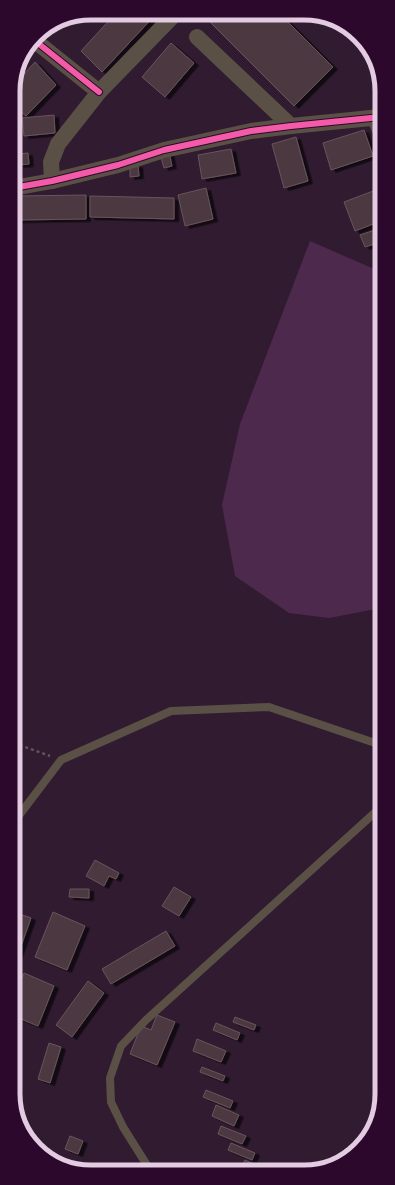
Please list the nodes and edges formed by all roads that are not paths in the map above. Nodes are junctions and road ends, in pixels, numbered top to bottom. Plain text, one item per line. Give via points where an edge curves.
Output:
1 (169, 20) edge
2 (197, 37) dead end
3 (39, 44) edge
4 (99, 92) junction
5 (375, 117) edge
6 (291, 126) junction
7 (52, 181) junction
8 (20, 187) edge
9 (375, 743) edge
10 (375, 813) edge
11 (20, 814) edge
12 (147, 1165) edge

1 - 4 street
2 - 6 street
3 - 4 street
4 - 7 street via 58,144 51,162
5 - 6 street
6 - 7 street via 251,131 164,150 118,165
7 - 8 street
9 - 11 lane via 269,707 171,711 61,760
10 - 12 lane via 146,1020 121,1046 110,1078 111,1102

